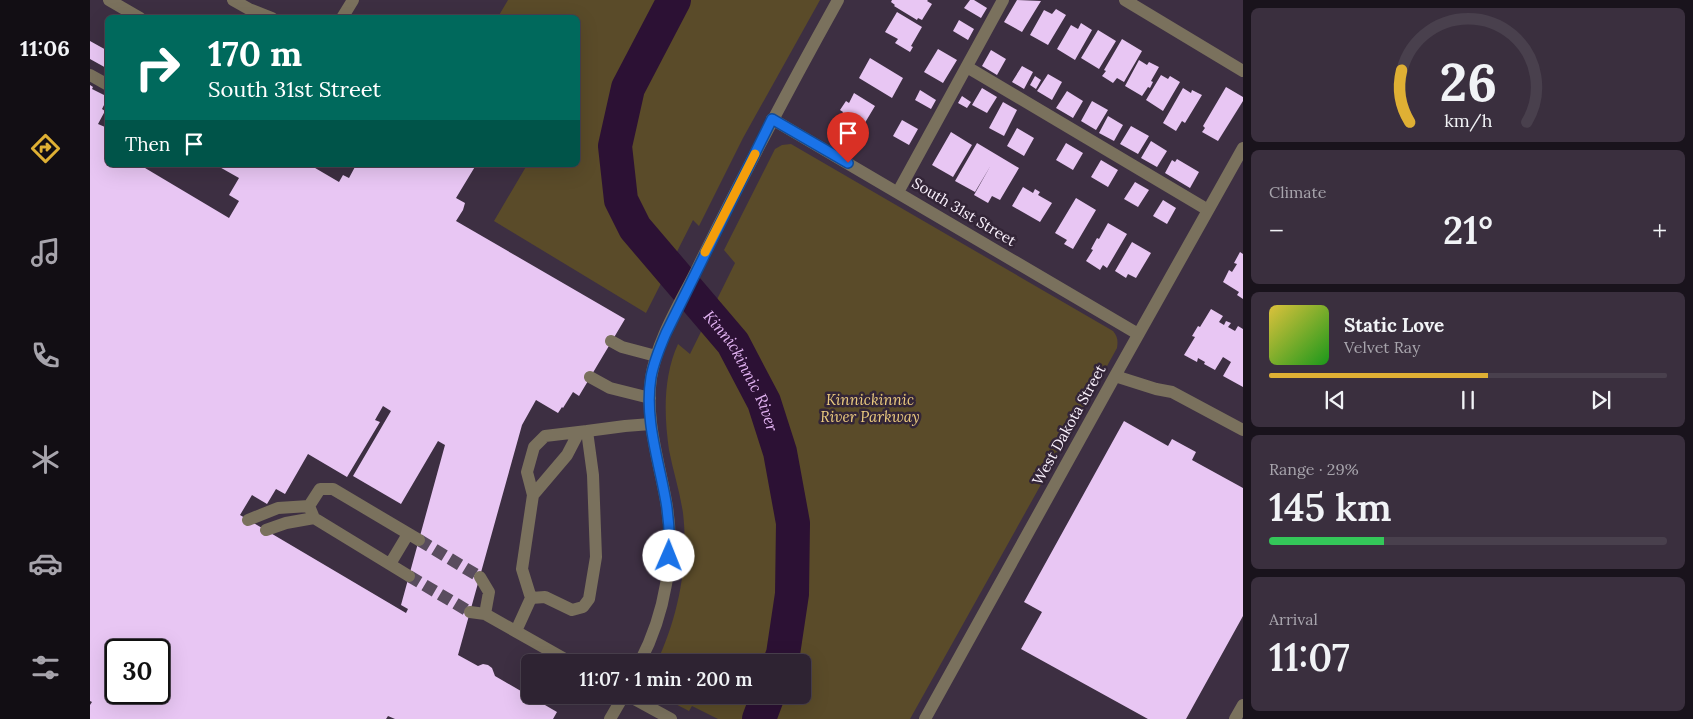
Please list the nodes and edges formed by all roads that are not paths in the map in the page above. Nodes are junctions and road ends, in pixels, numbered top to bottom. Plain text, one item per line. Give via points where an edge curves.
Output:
1 (109, 0) edge
2 (233, 0) edge
3 (353, 0) edge
4 (838, 0) edge
5 (1003, 0) edge
6 (1125, 0) edge
7 (1145, 5) edge
8 (135, 15) edge
9 (264, 15) edge
10 (344, 15) edge
11 (967, 67) junction
12 (1243, 70) edge
13 (90, 75) edge
14 (105, 83) edge
15 (772, 119) junction
16 (1243, 148) edge
17 (898, 192) junction
18 (1208, 210) junction
19 (1138, 334) junction
20 (611, 341) dead end
21 (656, 356) junction
22 (1115, 376) junction
23 (590, 377) dead end
24 (650, 398) junction
25 (651, 424) junction
26 (1243, 430) edge
27 (583, 432) junction
28 (533, 495) junction
29 (309, 506) junction
30 (314, 518) junction
31 (248, 520) dead end
32 (266, 530) dead end
33 (390, 564) junction
34 (409, 576) tunnel mouth
35 (480, 577) tunnel mouth
36 (531, 598) junction
37 (470, 612) tunnel mouth
38 (485, 614) junction
39 (516, 632) junction
40 (556, 654) edge
41 (643, 654) edge
42 (619, 704) edge
43 (642, 704) edge
44 (1243, 705) edge
45 (610, 719) edge
46 (671, 719) edge
47 (925, 719) edge
48 (1235, 719) edge

1 - 8 street
2 - 9 street
3 - 10 street
4 - 15 street
5 - 11 street
6 - 7 street
7 - 12 street
11 - 17 street
11 - 18 street
13 - 14 street
15 - 17 street, South 31st Street
15 - 21 street
16 - 18 street, West Dakota Street
17 - 19 street, South 31st Street
18 - 19 street, West Dakota Street
19 - 22 street, West Dakota Street
20 - 21 street
21 - 24 street
22 - 26 street via 1172,392
22 - 47 street, West Dakota Street
23 - 24 street via 610,388
24 - 25 street
25 - 27 street
25 - 41 street via 670,537 668,574 661,606
27 - 28 street
27 - 28 street via 545,436 534,448 528,472
27 - 36 street via 593,475 596,557 589,599 583,607 572,610 545,597
28 - 36 street via 522,569
29 - 30 street
29 - 31 street via 278,508
29 - 33 street via 320,489 334,489 413,537
30 - 32 street
30 - 33 street
33 - 34 street
35 - 38 street via 489,592
36 - 39 street
37 - 38 street
38 - 39 street
39 - 40 street
42 - 45 street
43 - 46 street
44 - 48 street

